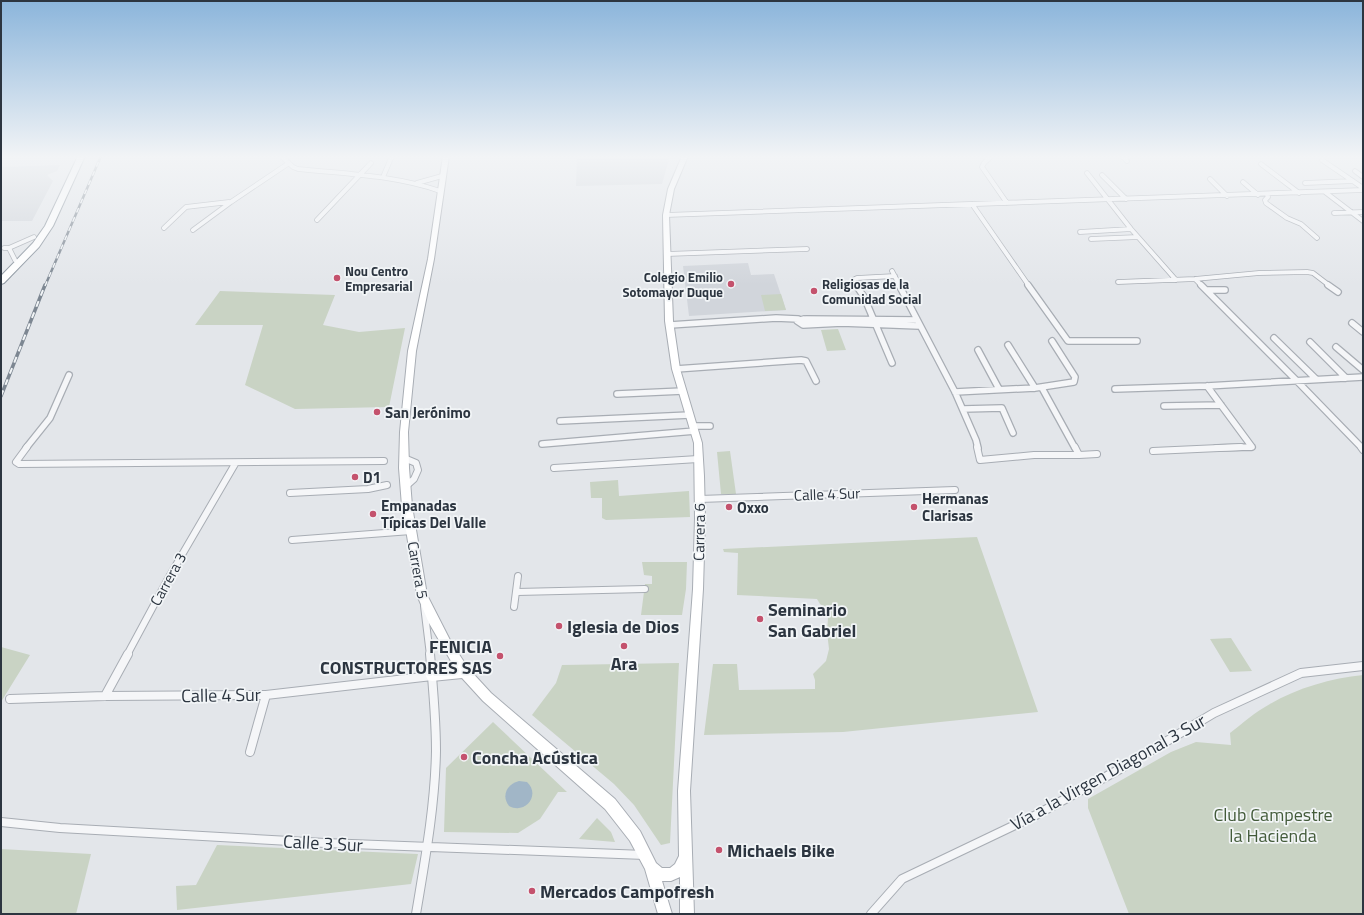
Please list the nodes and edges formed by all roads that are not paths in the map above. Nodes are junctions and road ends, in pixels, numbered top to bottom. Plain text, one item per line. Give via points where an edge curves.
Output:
1 (55, 199) edge
2 (62, 199) edge
3 (236, 199) edge
4 (337, 199) edge
5 (439, 199) edge
6 (670, 199) edge
7 (1004, 199) edge
8 (1107, 199) junction
9 (1126, 199) joint
10 (1136, 199) edge
11 (1266, 199) edge
12 (1333, 199) edge
13 (231, 202) junction
14 (1007, 203) junction
15 (972, 204) junction
16 (1351, 212) junction
17 (1363, 212) edge
18 (1334, 213) dead end
19 (666, 215) junction
20 (317, 220) dead end
21 (1363, 221) edge
22 (164, 228) dead end
23 (1131, 229) junction
24 (194, 230) dead end
25 (1080, 232) dead end
26 (1138, 237) junction
27 (34, 238) junction
28 (1317, 238) dead end
29 (1091, 239) dead end
30 (807, 249) dead end
31 (667, 254) junction
32 (15, 260) junction
33 (1, 273) edge
34 (1195, 279) junction
35 (1176, 280) junction
36 (1, 281) edge
37 (1118, 282) dead end
38 (1206, 290) junction
39 (1225, 290) dead end
40 (1338, 292) dead end
41 (906, 320) junction
42 (917, 320) junction
43 (874, 322) junction
44 (1352, 323) dead end
45 (670, 325) junction
46 (909, 326) junction
47 (919, 326) junction
48 (1363, 332) edge
49 (1274, 338) dead end
50 (1052, 341) dead end
51 (1137, 341) dead end
52 (1310, 342) dead end
53 (1008, 345) dead end
54 (1336, 347) dead end
55 (978, 350) dead end
56 (892, 363) dead end
57 (676, 369) junction
58 (1363, 370) edge
59 (69, 375) dead end
60 (1363, 377) edge
61 (1346, 378) junction
62 (1316, 379) junction
63 (1296, 380) junction
64 (816, 381) dead end
65 (1207, 386) junction
66 (1035, 388) junction
67 (1042, 388) junction
68 (999, 389) junction
69 (1115, 389) dead end
70 (683, 391) junction
71 (955, 392) junction
72 (617, 394) dead end
73 (1221, 405) junction
74 (1164, 406) dead end
75 (963, 409) junction
76 (690, 415) junction
77 (560, 421) dead end
78 (710, 426) dead end
79 (695, 429) junction
80 (1013, 433) dead end
81 (542, 444) dead end
82 (1363, 450) edge
83 (1153, 451) dead end
84 (1097, 454) dead end
85 (1079, 455) junction
86 (404, 458) junction
87 (698, 459) junction
88 (384, 461) dead end
89 (235, 464) junction
90 (554, 468) dead end
91 (387, 485) dead end
92 (405, 486) junction
93 (955, 490) dead end
94 (290, 493) dead end
95 (700, 499) junction
96 (411, 531) junction
97 (292, 540) dead end
98 (518, 576) dead end
99 (645, 589) dead end
100 (517, 592) junction
101 (422, 595) junction
102 (514, 607) dead end
103 (1363, 666) edge
104 (464, 672) junction
105 (432, 676) junction
106 (266, 695) junction
107 (105, 696) junction
108 (10, 698) dead end
109 (250, 752) dead end
110 (1, 822) edge
111 (428, 848) junction
112 (685, 857) junction
113 (649, 861) junction
114 (416, 914) edge
115 (665, 914) edge
116 (687, 914) edge
117 (871, 914) edge

1 - 27 highway
2 - 36 highway via 49,226 36,245
3 - 13 street
4 - 20 street
5 - 86 main road, Carrera 5 via 431,259 412,351
6 - 19 main road, Carrera 6
7 - 14 street
8 - 9 street
8 - 14 street
8 - 23 street
9 - 10 street
11 - 28 street via 1266,203 1287,218 1301,224
12 - 16 street
13 - 22 street via 186,207
13 - 24 street
14 - 15 street
15 - 19 street
15 - 51 street via 1068,341
16 - 17 street
16 - 18 street
16 - 21 street
19 - 31 main road, Carrera 6
23 - 25 street
23 - 26 street
26 - 29 street
26 - 35 street
27 - 32 highway
27 - 32 street via 7,248
30 - 31 street
31 - 45 main road, Carrera 6
32 - 33 highway
34 - 35 street
34 - 38 street
34 - 40 street via 1307,272 1313,273
35 - 37 street
38 - 39 street
38 - 63 street
41 - 42 street
41 - 43 street
41 - 46 street
42 - 43 street via 893,274 856,278 853,280 864,297
42 - 47 street
43 - 45 street via 806,322 776,318
43 - 46 street
43 - 56 street
44 - 48 street
45 - 57 main road, Carrera 6
46 - 47 street
47 - 71 street
49 - 62 street
50 - 67 street via 1075,377 1074,382
52 - 61 street
53 - 66 street
54 - 58 street
55 - 68 street
57 - 64 street via 801,360 806,361
57 - 70 main road, Carrera 6
59 - 89 street via 50,418 20,456 16,462 19,464
60 - 61 street
61 - 62 street
62 - 63 street
63 - 65 street
63 - 82 street
65 - 69 street
65 - 73 street
66 - 67 street
66 - 68 street
67 - 85 street
68 - 71 street
70 - 72 street
70 - 76 main road, Carrera 6
71 - 75 street
73 - 74 street
73 - 83 street via 1252,447
75 - 80 street via 1002,408
75 - 85 street via 976,440 980,460 1034,455
76 - 77 street
76 - 79 main road, Carrera 6
78 - 79 street
79 - 81 street
79 - 87 main road, Carrera 6
84 - 85 street
86 - 92 main road, Carrera 5
86 - 92 street via 411,459 419,468 414,480
87 - 90 street
87 - 95 main road, Carrera 6
88 - 89 street
89 - 107 street, Carrera 3 via 169,577
91 - 94 street via 368,489
92 - 96 main road, Carrera 5
93 - 95 street, Calle 4 Sur
95 - 112 main road, Carrera 6 via 698,589 684,791
96 - 97 street
96 - 101 main road, Carrera 5
98 - 100 street
99 - 100 street
100 - 102 street
101 - 104 main road via 444,640
101 - 105 street, Carrera 5
103 - 117 street, Vía a la Virgen Diagonal 3 Sur via 1301,673 1214,713 1036,815 902,879
104 - 105 main road
104 - 113 main road via 487,697 610,804 636,836
105 - 106 street, Calle 4 Sur
105 - 111 street, Carrera 5 via 436,771
106 - 107 street, Calle 4 Sur
106 - 109 street
107 - 108 street, Calle 4 Sur
110 - 111 street, Calle 3 Sur via 60,828
111 - 113 street, Calle 3 Sur
111 - 114 street, Carrera 5
112 - 113 main road via 678,872 671,876 656,873
112 - 116 main road, Carrera 6
113 - 115 main road

